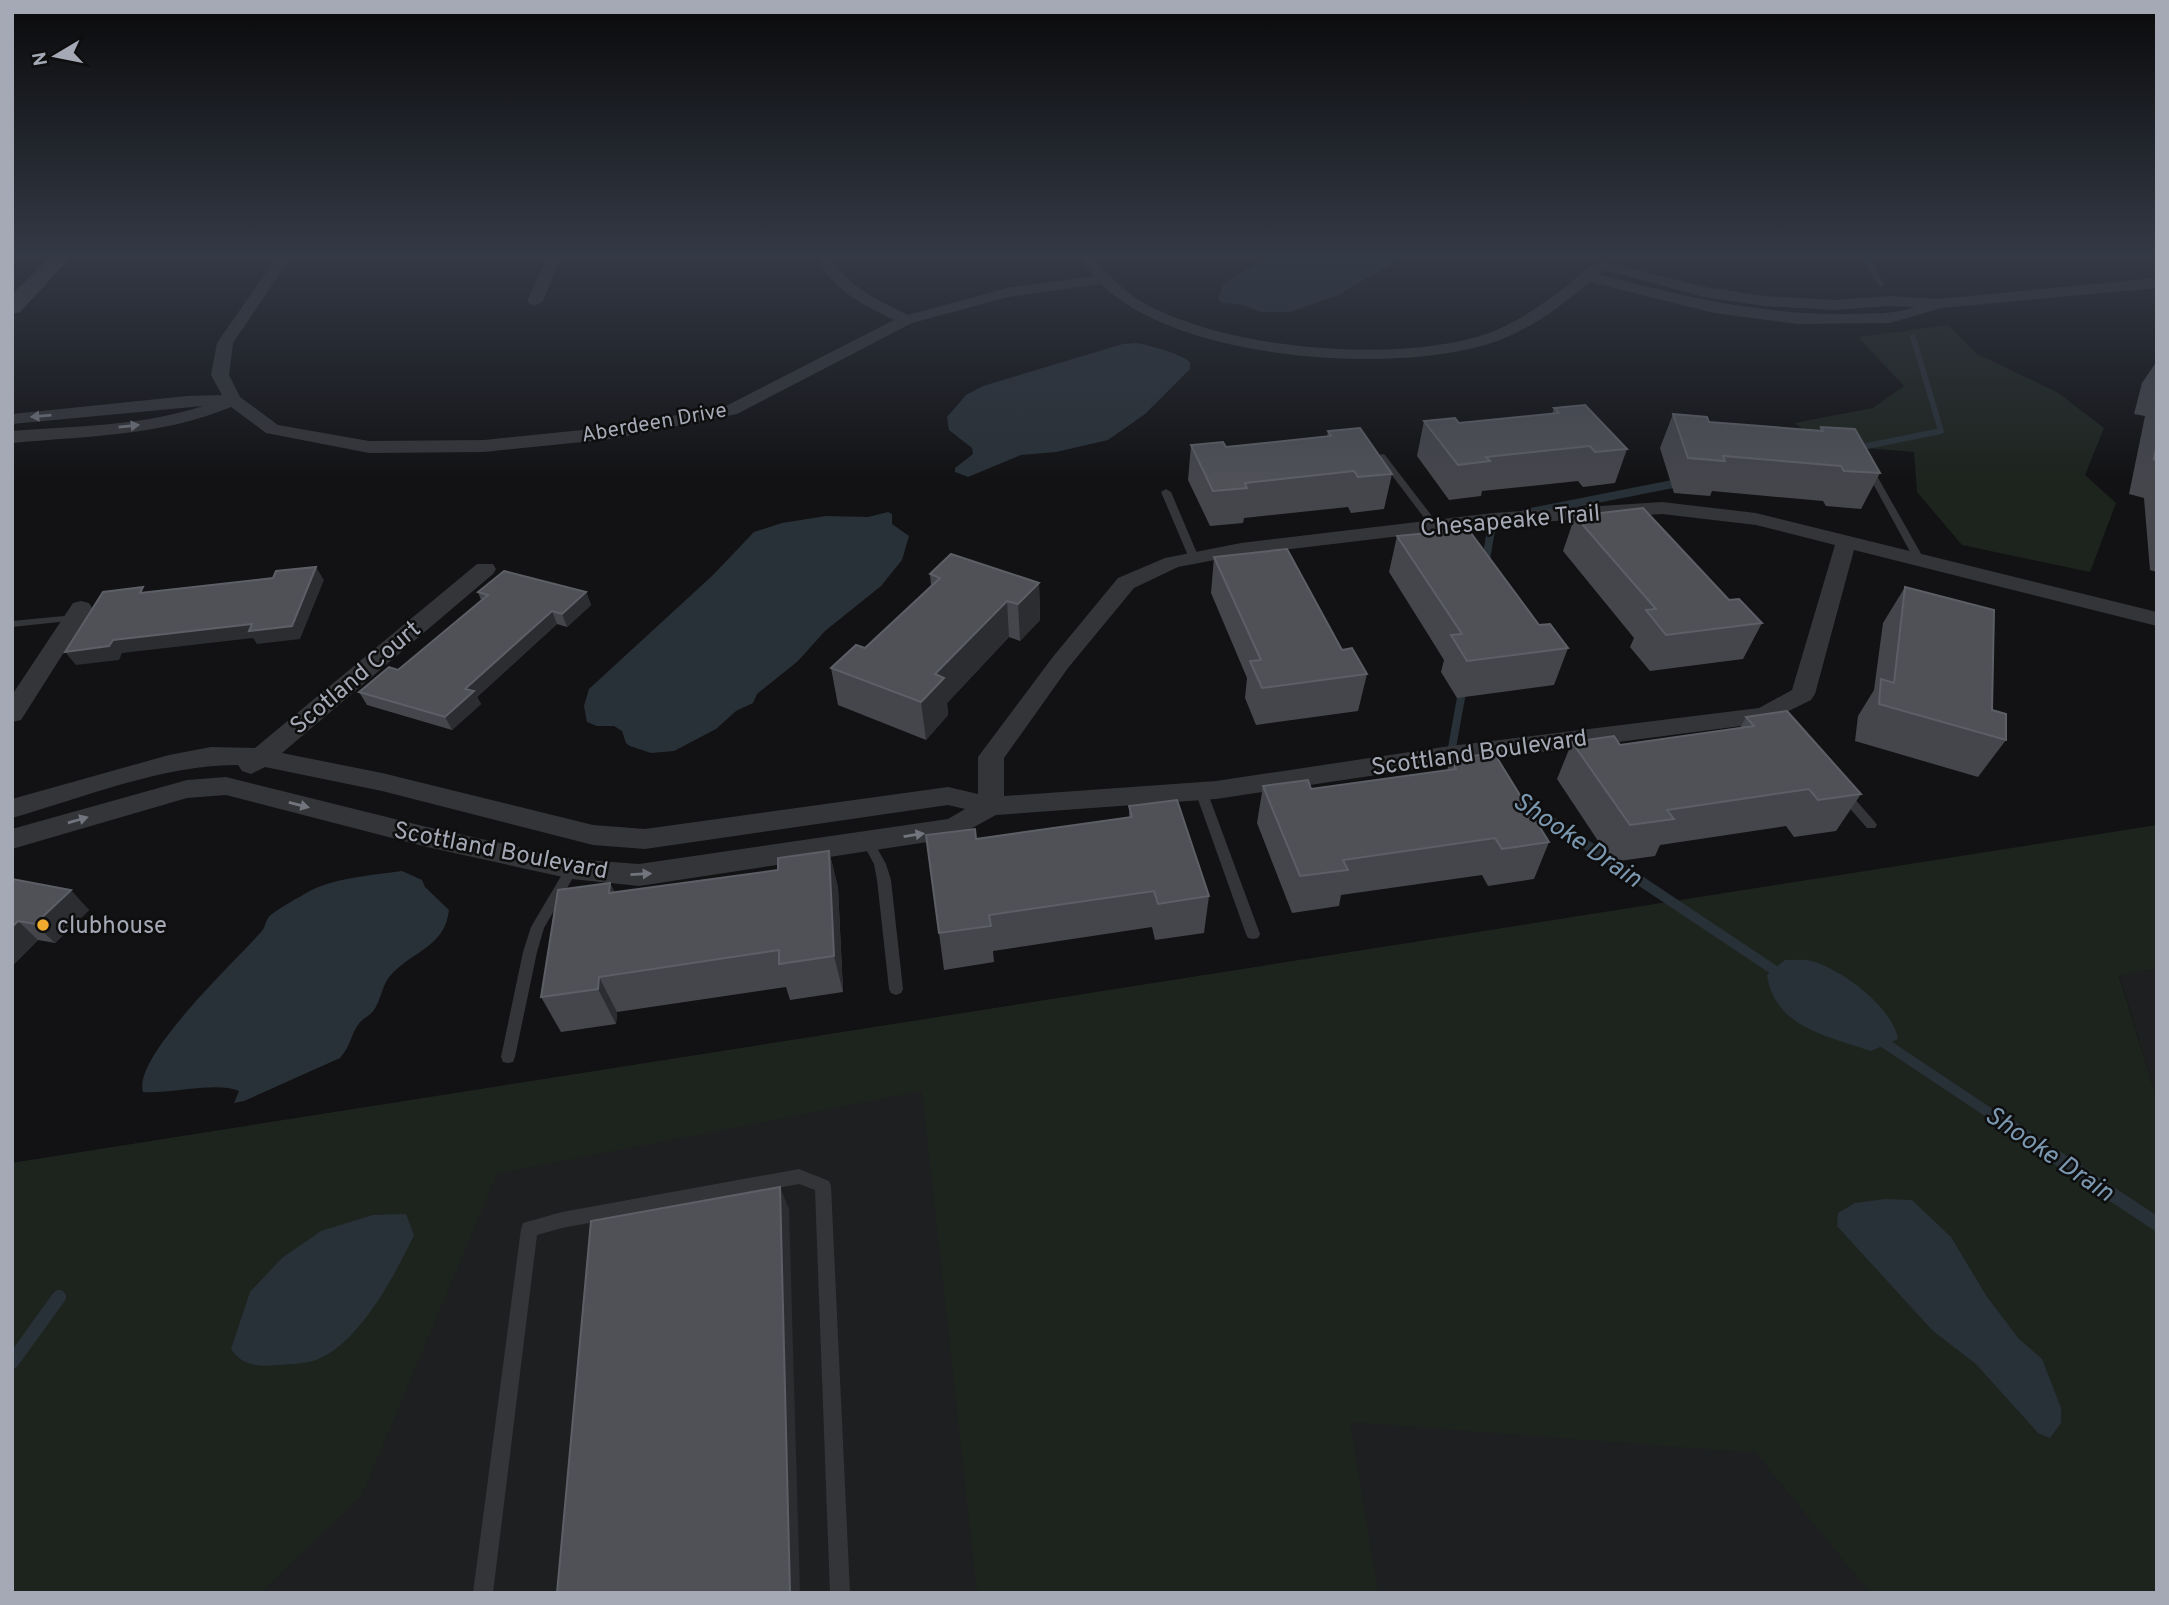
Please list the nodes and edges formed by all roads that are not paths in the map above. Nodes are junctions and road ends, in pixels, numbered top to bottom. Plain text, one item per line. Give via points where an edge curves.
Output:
1 (233, 332) edge
2 (883, 332) edge
3 (1203, 332) edge
4 (1505, 332) edge
5 (233, 400) junction
6 (97, 411) junction
7 (12, 419) edge
8 (85, 430) junction
9 (12, 437) edge
10 (1861, 456) edge
11 (1382, 457) edge
12 (1166, 492) dead end
13 (1435, 526) junction
14 (1846, 540) junction
15 (1194, 558) junction
16 (1919, 559) junction
17 (485, 569) dead end
18 (78, 613) joint
19 (2157, 619) edge
20 (12, 624) edge
21 (12, 714) edge
22 (260, 757) junction
23 (1835, 784) edge
24 (226, 786) junction
25 (1201, 791) junction
26 (991, 806) junction
27 (862, 808) junction
28 (12, 809) edge
29 (1871, 825) dead end
30 (593, 835) junction
31 (12, 839) edge
32 (868, 842) junction
33 (572, 869) junction
34 (1253, 934) dead end
35 (896, 989) dead end
36 (508, 1057) dead end
37 (483, 1593) edge
38 (839, 1593) edge

1 - 5 street via 225,343 220,374
2 - 5 street, Aberdeen Drive via 731,410 612,433 484,446 369,447 272,429
3 - 4 street via 1282,348 1351,353 1438,349
5 - 6 street
8 -> 5 street via 205,414
6 -> 7 street
6 - 8 street
8 - 9 street
10 - 16 lane
11 - 13 lane
12 - 15 lane
13 - 14 street, Chesapeake Trail via 1662,508 1756,519
13 - 15 street, Chesapeake Trail
14 - 16 street, Chesapeake Trail
14 - 25 street, Scottland Boulevard via 1803,694 1776,716
15 - 26 street, Chesapeake Trail via 1172,562 1126,583 1060,663 991,757
16 - 19 street, Chesapeake Trail
17 - 22 street, Scotland Court
18 - 20 lane
18 - 21 street
22 - 24 street, Scotland Court
22 - 28 street, Scottland Boulevard via 211,756 169,764
22 - 30 street, Scottland Boulevard
23 - 29 lane
31 -> 24 street, Scottland Boulevard via 187,789
24 -> 33 street, Scottland Boulevard
25 - 26 street, Scottland Boulevard
25 - 34 lane
26 - 27 street, Scottland Boulevard via 948,796
32 -> 26 street, Scottland Boulevard via 954,828
27 - 30 street, Scottland Boulevard via 645,839
27 - 32 street
30 - 33 street
33 -> 32 street, Scottland Boulevard via 639,875
32 - 35 lane via 884,880
33 - 36 lane via 538,927
37 - 38 lane via 529,1229 799,1176 822,1186

